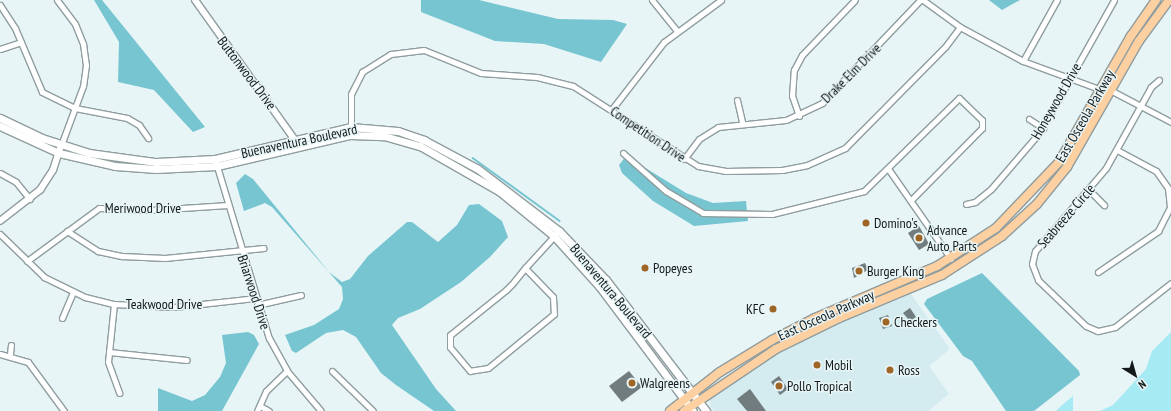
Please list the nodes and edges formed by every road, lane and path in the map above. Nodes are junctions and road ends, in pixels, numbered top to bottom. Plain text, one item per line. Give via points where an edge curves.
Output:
1 (57, 0) edge
2 (194, 0) edge
3 (652, 0) edge
4 (721, 0) edge
5 (855, 0) edge
6 (920, 0) edge
7 (923, 0) edge
8 (1057, 0) edge
9 (1114, 0) edge
10 (1156, 0) edge
11 (1169, 0) edge
12 (0, 5) edge
13 (960, 27) junction
14 (677, 31) junction
15 (21, 42) junction
16 (0, 49) edge
17 (1023, 61) junction
18 (1111, 73) junction
19 (1069, 79) junction
20 (1159, 80) dead end
21 (1102, 90) junction
22 (1112, 91) junction
23 (737, 100) dead end
24 (1103, 107) junction
25 (1140, 107) junction
26 (75, 108) junction
27 (612, 110) junction
28 (799, 116) junction
29 (0, 118) edge
30 (1029, 119) dead end
31 (742, 122) junction
32 (1171, 122) edge
33 (0, 126) edge
34 (351, 127) junction
35 (1043, 128) junction
36 (350, 135) junction
37 (148, 138) dead end
38 (297, 143) junction
39 (61, 145) junction
40 (1117, 150) junction
41 (59, 153) junction
42 (624, 153) dead end
43 (215, 158) junction
44 (684, 159) junction
45 (217, 166) junction
46 (889, 170) junction
47 (0, 173) edge
48 (1090, 191) junction
49 (30, 199) junction
50 (912, 199) junction
51 (966, 204) dead end
52 (228, 205) junction
53 (1104, 205) dead end
54 (0, 221) edge
55 (67, 231) junction
56 (0, 234) edge
57 (556, 234) junction
58 (263, 248) dead end
59 (242, 252) junction
60 (951, 259) junction
61 (28, 261) junction
62 (525, 268) junction
63 (1098, 272) dead end
64 (1171, 283) edge
65 (72, 294) junction
66 (301, 295) dead end
67 (255, 298) junction
68 (114, 304) junction
69 (257, 305) junction
70 (846, 305) junction
71 (850, 313) junction
72 (633, 314) junction
73 (62, 318) dead end
74 (624, 320) junction
75 (11, 345) dead end
76 (109, 352) junction
77 (0, 354) edge
78 (10, 354) junction
79 (187, 360) dead end
80 (287, 371) junction
81 (332, 371) dead end
82 (119, 393) dead end
83 (692, 393) junction
84 (684, 400) junction
85 (698, 400) junction
86 (258, 408) edge
87 (689, 410) edge
88 (64, 411) edge
89 (269, 411) edge
90 (321, 411) edge
91 (373, 411) edge
92 (670, 411) edge
93 (706, 411) edge

1 - 26 street via 75,24 83,44 84,79
2 - 38 street, Buttonwood Drive
3 - 14 street
4 - 14 street
5 - 28 street via 802,56 794,70 792,96
6 - 28 street, Drake Elm Drive via 833,93
7 - 13 street
8 - 17 street
9 - 19 street, Honeywood Drive
10 - 18 main road, East Osceola Parkway
11 - 22 main road, East Osceola Parkway via 1143,35
12 - 15 street
13 - 17 street
13 - 44 street, Competition Drive via 861,134 830,155 807,165 748,171 707,168
14 - 27 street via 645,63
15 - 16 street
15 - 26 street via 42,92
17 - 19 street
18 - 21 main road, East Osceola Parkway
18 - 22 main road
19 - 21 street
19 - 35 street, Honeywood Drive
20 - 25 street, Seabreeze Circle
21 - 24 main road
21 - 60 main road, East Osceola Parkway via 1078,133 1043,183 996,228
22 - 24 main road, East Osceola Parkway
22 - 25 street
23 - 31 street
24 - 71 main road, East Osceola Parkway via 1055,183 1002,236 942,275
25 - 32 street
25 - 40 street, Seabreeze Circle
26 - 37 street via 127,118 139,125
26 - 39 street
27 - 34 street, Competition Drive via 590,94 559,82 481,73 437,54 407,50 382,58 355,81 350,103
27 - 44 street, Competition Drive
28 - 31 street, Drake Elm Drive
29 - 39 main road, Buenaventura Boulevard
30 - 35 street
31 - 44 street, Drake Elm Drive via 718,127 707,133
33 - 41 main road, Buenaventura Boulevard
34 - 36 street, Competition Drive
34 - 38 main road, Buenaventura Boulevard
34 - 57 main road, Buenaventura Boulevard via 398,131 431,143 504,186
35 - 51 street, Honeywood Drive via 991,189 975,202
36 - 38 main road, Buenaventura Boulevard
36 - 57 main road, Buenaventura Boulevard via 396,138 441,157 499,191
38 - 43 main road, Buenaventura Boulevard
38 - 45 main road, Buenaventura Boulevard
39 - 41 street
39 - 43 main road, Buenaventura Boulevard via 134,160
40 - 48 street, Seabreeze Circle
40 - 63 street via 1156,171 1168,188 1170,207 1158,231
41 - 45 main road, Buenaventura Boulevard via 137,168
41 - 49 street via 46,182
42 - 46 street via 666,191 703,213 772,214 851,196 864,191
43 - 45 street, Briarwood Drive
45 - 52 street, Briarwood Drive
46 - 50 street
46 - 50 street via 959,98 982,120 982,128
47 - 49 street via 16,182
48 - 53 street
48 - 64 street, Seabreeze Circle via 1035,251 1032,264 1038,280 1086,326 1099,334 1115,327
49 - 54 street
50 - 60 street
52 - 55 street, Meriwood Drive via 151,210 99,208
52 - 59 street, Briarwood Drive
55 - 59 street via 98,251 122,256 165,258
55 - 61 street, Meriwood Drive
56 - 61 street, Teakwood Drive
57 - 62 street
57 - 72 main road, Buenaventura Boulevard
57 - 74 main road, Buenaventura Boulevard
58 - 59 street
59 - 67 street, Briarwood Drive
60 - 70 main road, East Osceola Parkway
61 - 65 street, Teakwood Drive via 44,277
62 - 62 street via 506,290 450,335 450,347 470,371 488,368 554,314 552,297
65 - 68 street, Teakwood Drive
65 - 73 street
66 - 69 street
67 - 68 street, Teakwood Drive via 174,307
67 - 69 street, Briarwood Drive
68 - 76 street
69 - 80 street, Briarwood Drive via 269,338
70 - 71 street
70 - 83 main road, East Osceola Parkway via 766,344
71 - 85 main road, East Osceola Parkway via 776,349
72 - 74 street
72 - 83 main road, Buenaventura Boulevard
74 - 84 main road, Buenaventura Boulevard
75 - 78 street
76 - 79 street
76 - 82 street via 108,362
77 - 78 street
78 - 88 street via 31,365
80 - 86 street via 266,391
80 - 90 street, Briarwood Drive
81 - 91 street
83 - 84 main road, East Osceola Parkway
83 - 85 main road, Buenaventura Boulevard
84 - 87 main road, Buenaventura Boulevard
84 - 92 main road, East Osceola Parkway
85 - 87 main road, East Osceola Parkway
85 - 93 main road, Buenaventura Boulevard
86 - 89 street

